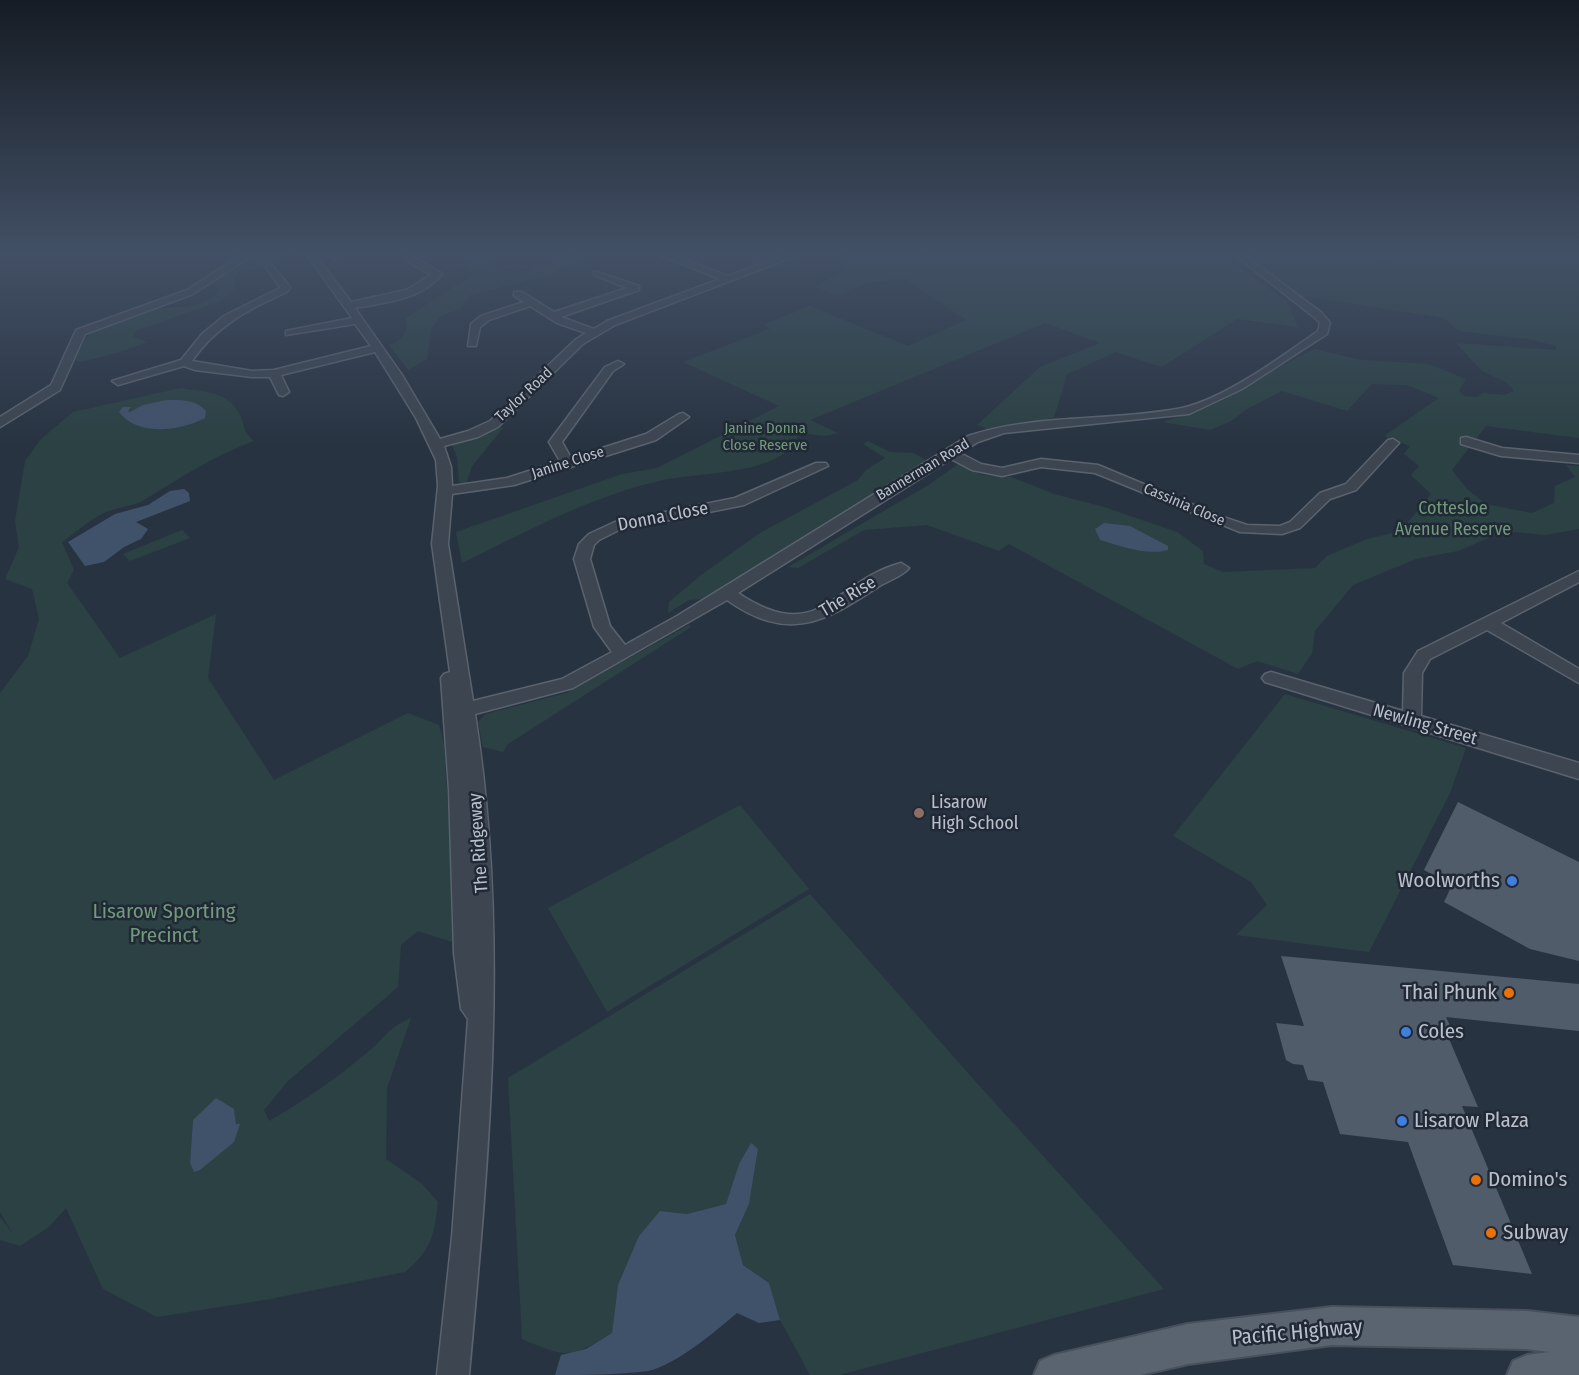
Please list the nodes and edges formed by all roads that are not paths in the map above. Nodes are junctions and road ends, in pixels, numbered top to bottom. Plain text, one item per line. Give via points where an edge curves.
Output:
1 (118, 316) edge
2 (231, 316) edge
3 (355, 316) edge
4 (490, 316) edge
5 (553, 316) edge
6 (629, 316) edge
7 (1319, 316) edge
8 (358, 320) junction
9 (594, 332) junction
10 (290, 333) dead end
11 (472, 344) dead end
12 (377, 348) junction
13 (185, 362) junction
14 (618, 364) dead end
15 (274, 373) junction
16 (118, 381) dead end
17 (283, 392) dead end
18 (683, 417) dead end
19 (0, 423) edge
20 (1466, 441) dead end
21 (1394, 443) dead end
22 (438, 444) junction
23 (950, 453) junction
24 (1579, 459) edge
25 (568, 463) junction
26 (821, 466) dead end
27 (447, 491) junction
28 (901, 568) dead end
29 (1579, 576) edge
30 (728, 593) junction
31 (1487, 622) junction
32 (623, 654) junction
33 (1579, 677) edge
34 (1271, 678) dead end
35 (459, 717) junction
36 (1412, 721) junction
37 (473, 764) junction
38 (1579, 771) edge
39 (459, 790) junction
40 (473, 909) junction
41 (1579, 1337) edge
42 (1579, 1369) edge
43 (453, 1375) edge
44 (1054, 1375) edge
45 (1527, 1375) edge

1 - 19 street via 80,333 56,387
2 - 13 street via 213,327
3 - 8 street, The Ridgeway
4 - 11 street via 475,326
5 - 9 street
6 - 9 street, Taylor Road
7 - 23 street, Bannerman Road via 1325,323 1323,332 1295,353 1200,406 1185,411 1002,429 973,439
8 - 10 street
8 - 12 street, The Ridgeway
9 - 22 street, Taylor Road via 494,424
12 - 15 street
12 - 22 street, The Ridgeway
13 - 15 street via 195,368
13 - 16 street
14 - 25 street via 609,369 555,442
15 - 17 street
18 - 25 street, Janine Close via 651,437
20 - 24 street via 1501,452
21 - 23 street, Cassinia Close via 1351,486 1325,496 1295,525 1282,530 1230,525 1089,467 1041,463 1002,472
22 - 27 street, The Ridgeway
23 - 30 street, Bannerman Road
25 - 27 street, Janine Close via 510,482
26 - 32 street, Donna Close via 739,502 615,526 594,537 582,559 602,627
27 - 35 street, The Ridgeway via 439,537 451,630 449,667
28 - 30 street, The Rise via 817,616 801,620 762,615
29 - 31 street
30 - 32 street, Bannerman Road
31 - 33 street
31 - 36 street via 1433,648 1417,663 1412,684
32 - 35 street, Bannerman Road via 561,687
34 - 36 street, Newling Street
35 - 37 street, The Ridgeway
35 - 39 street, The Ridgeway
36 - 38 street, Newling Street
37 - 39 street via 465,772 467,785
37 - 40 street, The Ridgeway
39 - 40 street, The Ridgeway
40 - 43 street, The Ridgeway via 479,1059
41 - 44 main road, Pacific Highway via 1527,1330 1332,1326 1188,1344
42 - 45 main road

